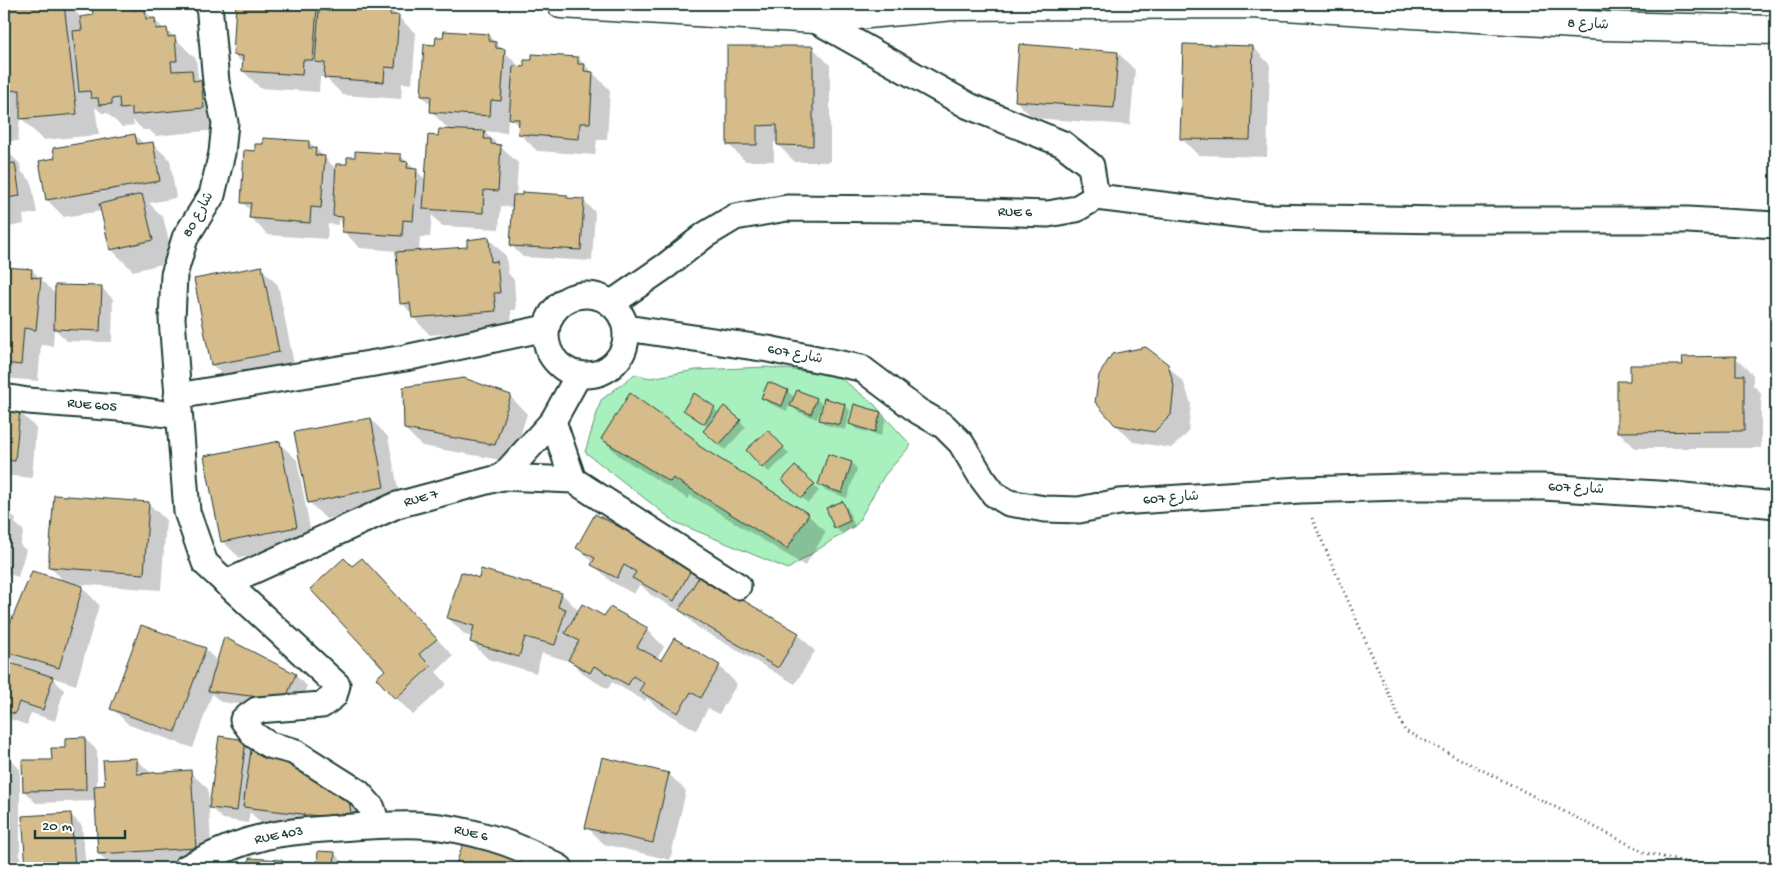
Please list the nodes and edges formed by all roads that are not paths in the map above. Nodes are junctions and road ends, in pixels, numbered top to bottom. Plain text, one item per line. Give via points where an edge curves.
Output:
1 (209, 4) edge
2 (561, 4) edge
3 (814, 19) junction
4 (1776, 30) edge
5 (1096, 197) junction
6 (1776, 225) edge
7 (612, 303) junction
8 (546, 328) junction
9 (626, 328) junction
10 (579, 374) junction
11 (4, 396) edge
12 (178, 406) junction
13 (553, 421) junction
14 (502, 476) junction
15 (572, 480) junction
16 (1776, 505) edge
17 (226, 583) junction
18 (738, 586) dead end
19 (377, 825) junction
20 (186, 868) edge
21 (560, 868) edge

1 - 12 street, شارع 80 via 216,82 225,123 212,195 185,238 174,275 172,319
2 - 3 street, شارع 8
3 - 4 street, شارع 8 via 954,6 1251,4 1605,26
3 - 5 street via 969,106 1063,144 1091,166
5 - 6 street via 1262,217 1688,220
5 - 7 street, RUE 6 via 1076,209 1048,214 786,208 735,217
7 - 8 street via 592,294 571,297 554,309
7 - 9 street
8 - 10 street via 548,349 560,366
8 - 12 street, RUE 605
9 - 10 street via 626,344 620,357 608,368 594,374
9 - 16 street, شارع 607 via 768,349 861,368 918,411 944,426 961,443 994,494 1009,503 1045,510 1079,510 1119,502 1300,490 1403,487 1543,487
10 - 13 street
11 - 12 street, RUE 605 via 132,409
12 - 17 street, شارع 80 via 187,512 205,563
13 - 14 street
13 - 15 street
14 - 15 street
14 - 17 street, RUE 7 via 397,505
15 - 18 street
17 - 19 street, شارع 80 via 337,685 334,696 322,705 258,710 243,720 254,735 269,745 293,752 358,792 372,808
19 - 20 street, RUE 403 via 304,830 259,838 216,852
19 - 21 street, RUE 6 via 420,825 462,831 503,842

